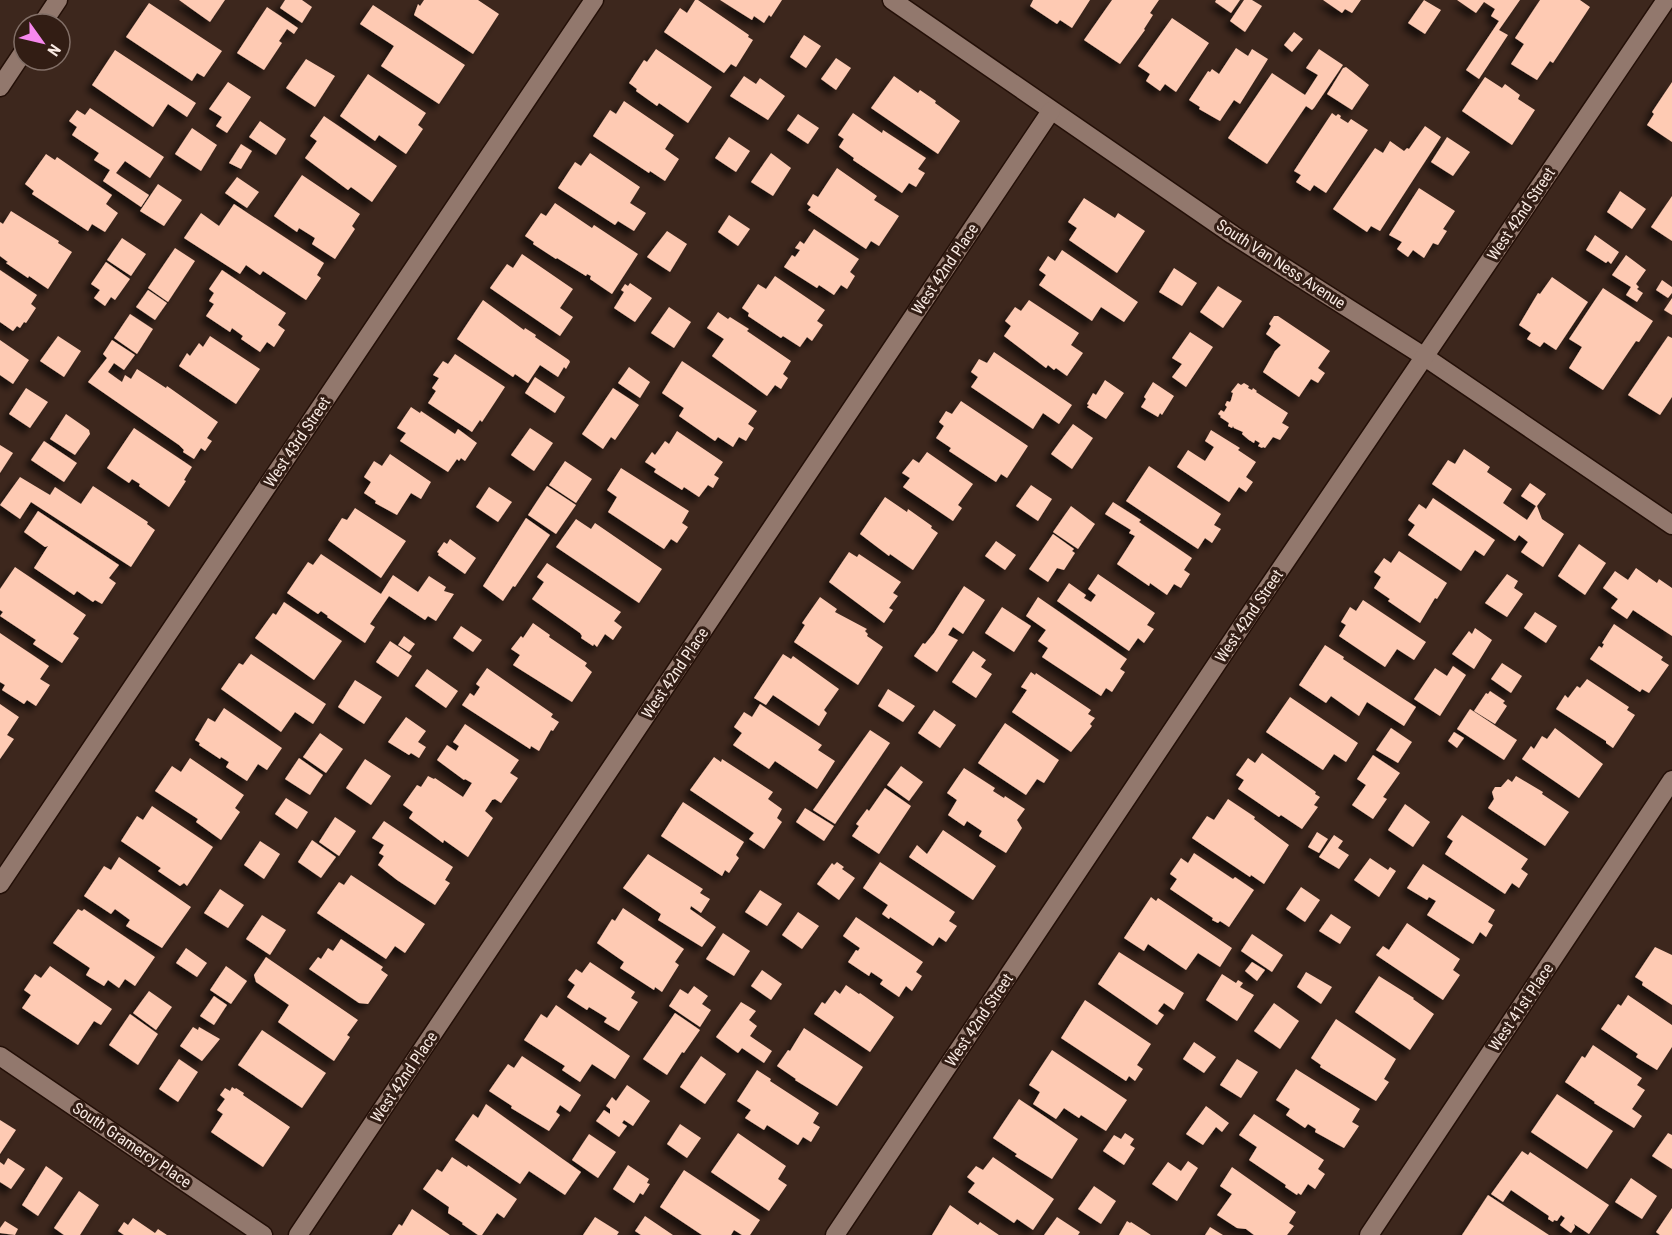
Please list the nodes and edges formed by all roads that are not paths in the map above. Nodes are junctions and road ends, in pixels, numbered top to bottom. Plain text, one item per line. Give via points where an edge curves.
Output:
1 (594, 0) edge
2 (892, 0) edge
3 (1666, 0) edge
4 (12, 69) edge
5 (0, 87) edge
6 (1051, 111) junction
7 (1425, 357) junction
8 (1672, 525) edge
9 (1672, 780) edge
10 (0, 884) edge
11 (0, 1056) edge
12 (263, 1235) edge
13 (298, 1235) edge
14 (835, 1235) edge
15 (1369, 1235) edge

1 - 10 street, West 43rd Street
2 - 6 street, South Van Ness Avenue
3 - 7 street, West 42nd Street
4 - 5 street
6 - 7 street, South Van Ness Avenue via 1233,235
6 - 13 street, West 42nd Place
7 - 8 street, South Van Ness Avenue
7 - 14 street, West 42nd Street
9 - 15 street, West 41st Place
11 - 12 street, South Gramercy Place

